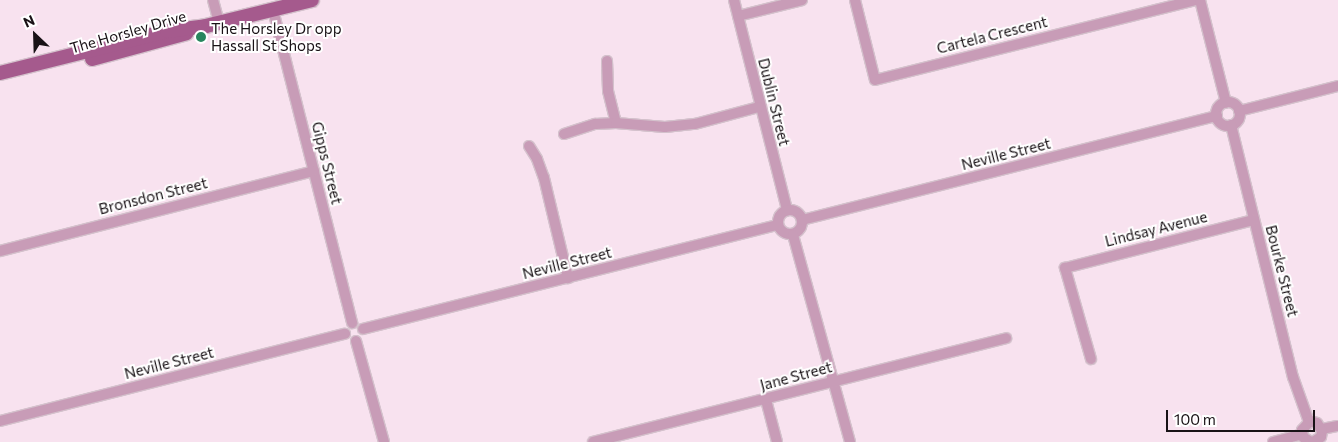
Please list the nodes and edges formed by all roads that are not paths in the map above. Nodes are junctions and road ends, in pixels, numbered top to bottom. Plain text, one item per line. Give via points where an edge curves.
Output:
1 (213, 0) edge
2 (312, 0) edge
3 (734, 0) edge
4 (802, 0) edge
5 (855, 0) edge
6 (1196, 0) edge
7 (1200, 0) edge
8 (272, 5) edge
9 (738, 16) junction
10 (212, 24) junction
11 (607, 61) dead end
12 (0, 72) edge
13 (0, 82) edge
14 (1338, 86) edge
15 (1226, 103) junction
16 (759, 107) junction
17 (1239, 111) junction
18 (1217, 116) junction
19 (616, 123) junction
20 (1231, 125) junction
21 (564, 134) dead end
22 (528, 146) dead end
23 (314, 171) junction
24 (787, 210) junction
25 (802, 220) junction
26 (1254, 220) junction
27 (777, 225) junction
28 (793, 234) junction
29 (0, 251) edge
30 (568, 278) junction
31 (352, 323) junction
32 (363, 329) junction
33 (345, 334) junction
34 (1006, 338) dead end
35 (356, 341) junction
36 (1091, 359) dead end
37 (832, 381) junction
38 (766, 400) junction
39 (0, 420) edge
40 (1309, 422) junction
41 (1338, 426) edge
42 (1322, 429) junction
43 (1302, 434) junction
44 (384, 442) edge
45 (593, 442) edge
46 (777, 442) edge
47 (850, 442) edge
48 (1272, 442) edge
49 (1313, 442) edge

1 - 10 street
2 - 8 main road, The Horsley Drive
3 - 9 street, Dublin Street
4 - 9 street
5 - 6 street, Cartela Crescent via 875,80
7 - 15 street
8 - 10 main road, The Horsley Drive
8 - 23 street, Gipps Street
9 - 16 street, Dublin Street
10 - 12 main road, The Horsley Drive via 167,31
10 - 13 main road, The Horsley Drive via 172,40
11 - 19 street via 608,91
14 - 17 street
15 - 17 street via 1236,105
15 - 18 street via 1220,106
16 - 19 street via 695,124 665,127
16 - 24 street, Dublin Street
17 - 20 street via 1237,121
18 - 20 street via 1224,125
18 - 25 street, Neville Street
19 - 21 street via 596,124
20 - 26 street, Bourke Street
22 - 30 street via 544,178
23 - 29 street, Bronsdon Street
23 - 31 street, Gipps Street
24 - 25 street via 798,213
24 - 27 street via 778,217
25 - 28 street via 801,228
26 - 36 street, Lindsay Avenue via 1065,268
26 - 40 street, Bourke Street via 1293,377
27 - 28 street via 780,231
27 - 30 street, Neville Street
28 - 37 street
30 - 32 street, Neville Street
31 - 32 street
31 - 33 street via 346,327
32 - 35 street via 362,336
33 - 35 street via 349,340
33 - 39 street, Neville Street
34 - 37 street, Jane Street
35 - 44 street
37 - 38 street, Jane Street
37 - 47 street
38 - 45 street, Jane Street
38 - 46 street
40 - 42 street via 1317,423
40 - 43 street via 1302,427
41 - 42 street
42 - 49 street via 1321,438
43 - 48 street
43 - 49 street

